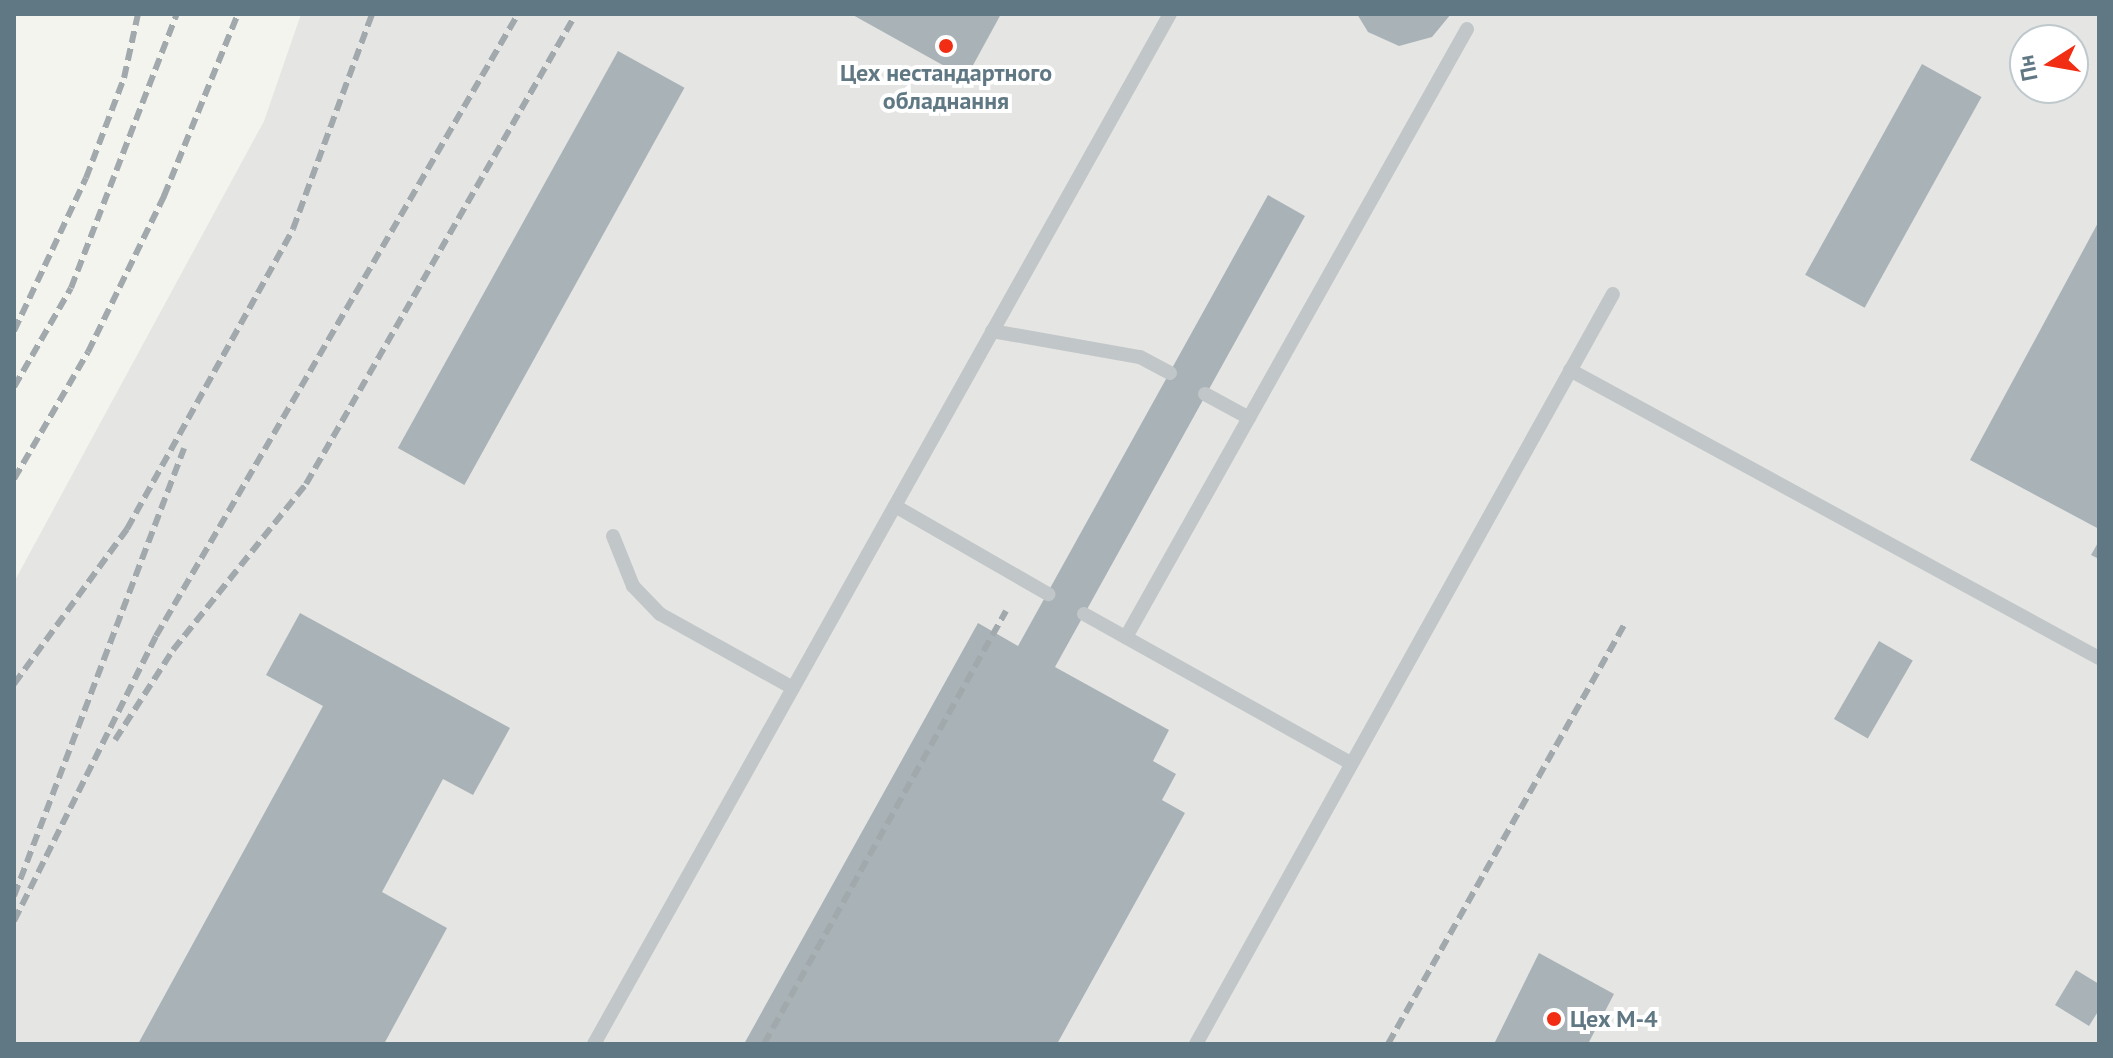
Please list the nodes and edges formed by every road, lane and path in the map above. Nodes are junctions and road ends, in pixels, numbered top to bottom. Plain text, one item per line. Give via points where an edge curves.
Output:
1 (1170, 14) edge
2 (1467, 29) dead end
3 (1613, 294) dead end
4 (992, 331) junction
5 (1570, 370) junction
6 (1170, 373) dead end
7 (1205, 394) dead end
8 (1249, 418) junction
9 (895, 506) junction
10 (613, 536) dead end
11 (1048, 594) dead end
12 (1084, 614) dead end
13 (1126, 637) junction
14 (2099, 658) edge
15 (793, 688) junction
16 (1351, 763) junction
17 (594, 1044) edge
18 (1196, 1044) edge

1 - 4 lane
2 - 8 lane
3 - 5 lane
4 - 6 lane via 1140,357
4 - 9 lane
5 - 14 lane
5 - 16 lane
7 - 8 lane
8 - 13 lane
9 - 11 lane
9 - 15 lane
10 - 15 lane via 633,586 660,614
12 - 13 lane
13 - 16 lane
15 - 17 lane
16 - 18 lane

